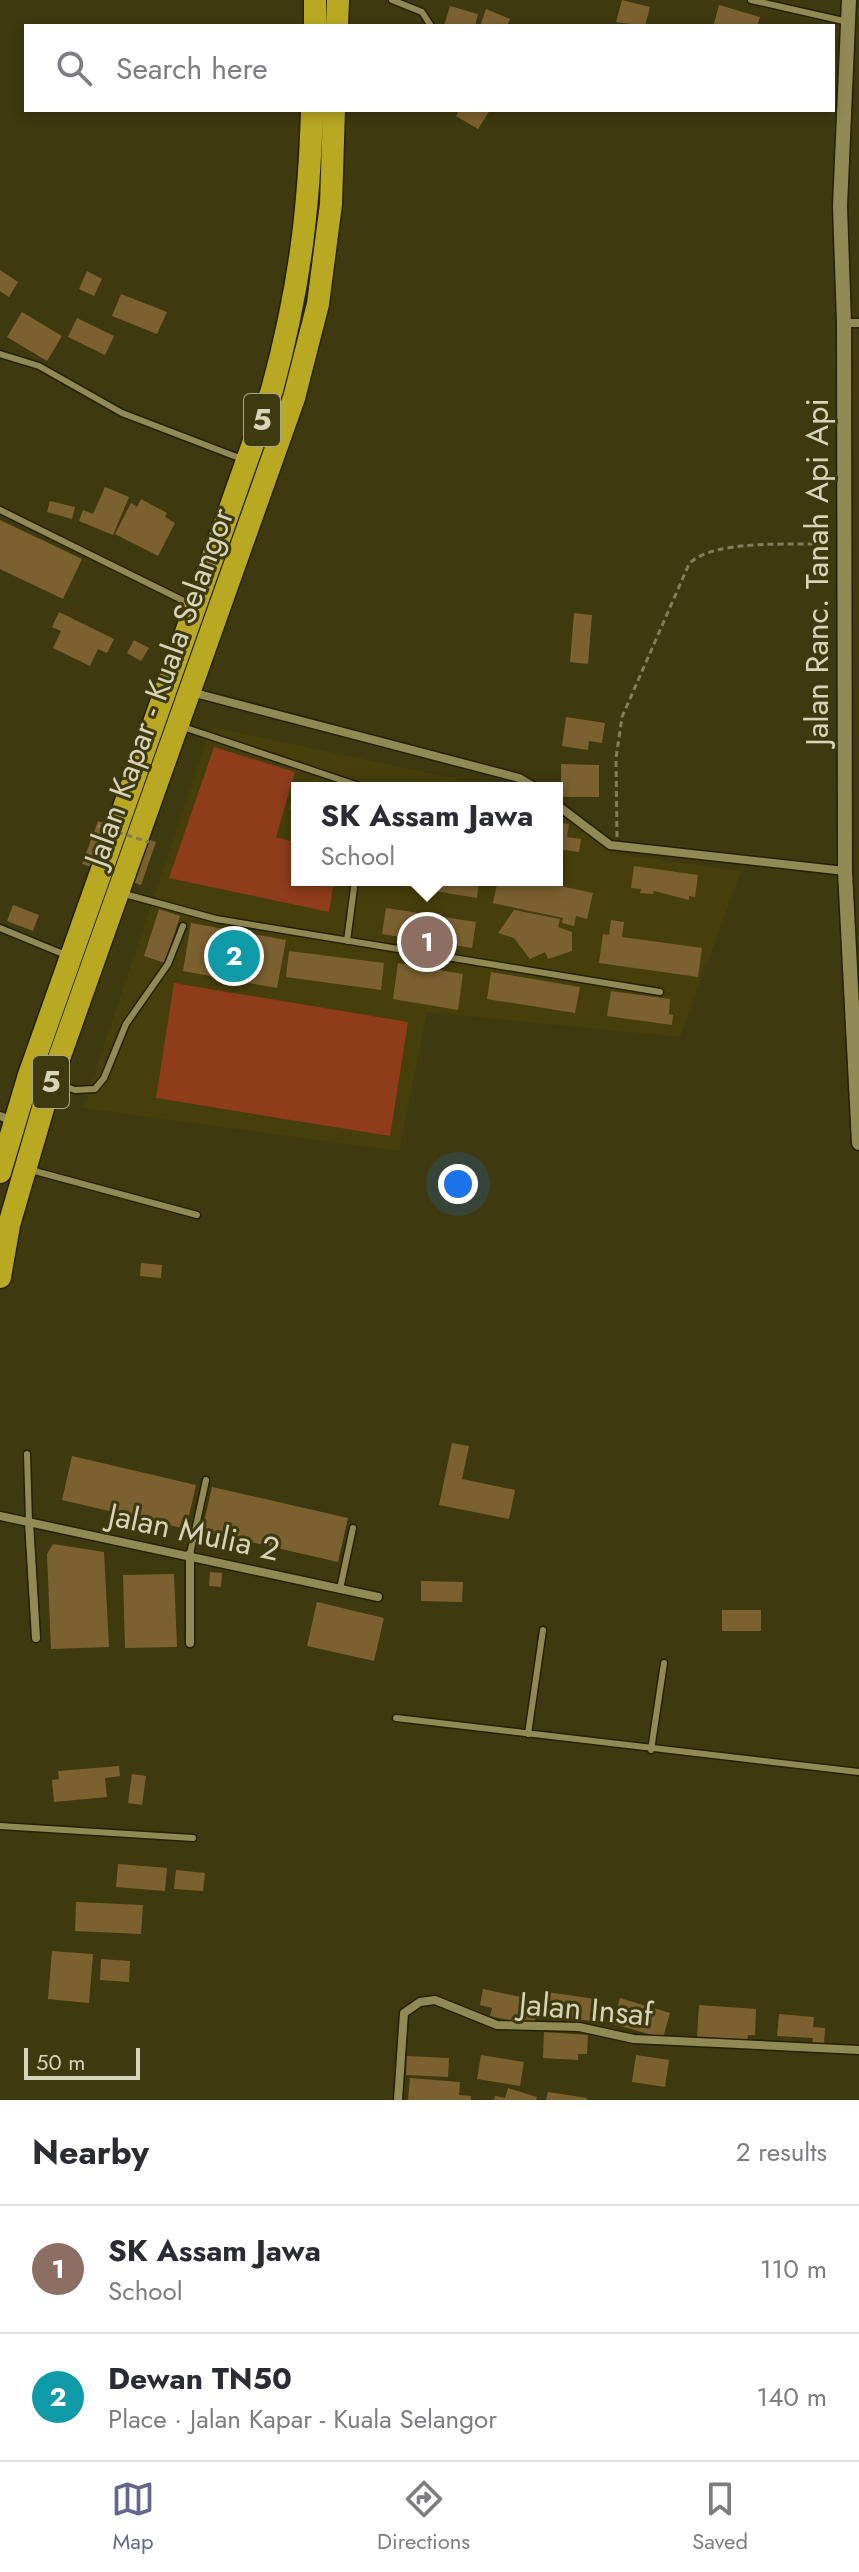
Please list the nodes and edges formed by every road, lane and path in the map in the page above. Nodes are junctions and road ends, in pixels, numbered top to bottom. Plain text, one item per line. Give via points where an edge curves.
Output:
1 (315, 0) edge
2 (338, 0) edge
3 (392, 0) edge
4 (751, 0) edge
5 (849, 0) edge
6 (848, 22) junction
7 (315, 24) edge
8 (337, 24) edge
9 (430, 24) edge
10 (840, 73) edge
11 (312, 112) edge
12 (334, 112) edge
13 (852, 323) edge
14 (0, 354) edge
15 (249, 462) junction
16 (0, 510) edge
17 (844, 543) junction
18 (197, 608) junction
19 (191, 692) junction
20 (157, 717) junction
21 (179, 725) junction
22 (347, 782) edge
23 (526, 782) edge
24 (563, 810) edge
25 (98, 826) dead end
26 (149, 842) dead end
27 (618, 846) junction
28 (845, 871) junction
29 (354, 886) edge
30 (108, 889) junction
31 (183, 926) dead end
32 (0, 928) edge
33 (347, 941) junction
34 (72, 957) junction
35 (660, 992) dead end
36 (51, 1081) junction
37 (7, 1120) edge
38 (859, 1143) edge
39 (25, 1169) junction
40 (0, 1172) edge
41 (197, 1215) dead end
42 (0, 1277) edge
43 (27, 1454) dead end
44 (206, 1480) dead end
45 (0, 1516) edge
46 (29, 1522) junction
47 (353, 1528) dead end
48 (190, 1554) junction
49 (340, 1589) junction
50 (378, 1597) dead end
51 (543, 1630) dead end
52 (36, 1638) dead end
53 (190, 1643) dead end
54 (664, 1663) dead end
55 (396, 1718) dead end
56 (528, 1734) junction
57 (651, 1750) junction
58 (859, 1772) edge
59 (0, 1826) edge
60 (193, 1838) dead end
61 (859, 2050) edge
62 (398, 2100) edge

1 - 7 highway
2 - 8 highway
3 - 9 lane via 422,12
4 - 6 lane
5 - 6 street, Jalan Ranc. Tanah Api Api
6 - 10 street, Jalan Ranc. Tanah Api Api
10 - 13 street, Jalan Ranc. Tanah Api Api via 840,206
11 - 15 highway, Jalan Kapar - Kuala Selangor / 5 via 309,202 296,301
12 - 19 highway, Jalan Kapar - Kuala Selangor / 5 via 331,204 318,304 285,425
13 - 17 street, Jalan Ranc. Tanah Api Api
14 - 15 lane via 39,366 122,413
15 - 18 highway, Jalan Kapar - Kuala Selangor / 5
16 - 18 lane
17 - 27 path via 728,548 699,553 689,564 622,717 616,780
17 - 28 street, Jalan Ranc. Tanah Api Api
18 - 20 highway, Jalan Kapar - Kuala Selangor / 5
19 - 21 highway, Jalan Kapar - Kuala Selangor / 5
19 - 23 street
20 - 21 lane
20 - 30 highway, Jalan Kapar - Kuala Selangor / 5
21 - 22 lane
21 - 30 highway, Jalan Kapar - Kuala Selangor / 5
24 - 27 street via 602,842
25 - 26 path, bridge
27 - 28 street
28 - 38 street, Jalan Ranc. Tanah Api Api
29 - 33 lane
30 - 33 lane via 216,919
30 - 34 highway, Jalan Kapar - Kuala Selangor / 5
30 - 36 highway, Jalan Kapar - Kuala Selangor / 5
31 - 36 lane via 168,964 126,1024 95,1089 75,1090
32 - 34 lane
33 - 35 lane
34 - 37 highway, Jalan Kapar - Kuala Selangor / 5
36 - 39 highway, Jalan Kapar - Kuala Selangor / 5
37 - 40 highway, Jalan Kapar - Kuala Selangor / 5
39 - 41 lane
39 - 42 highway, Jalan Kapar - Kuala Selangor / 5
43 - 46 lane
44 - 48 lane
45 - 46 street, Jalan Mulia 2
46 - 48 street, Jalan Mulia 2
46 - 52 street
47 - 49 lane
48 - 49 street, Jalan Mulia 2
48 - 53 street
49 - 50 street, Jalan Mulia 2
51 - 56 lane
54 - 57 lane
55 - 56 lane
56 - 57 lane
57 - 58 lane
59 - 60 lane
61 - 62 street, Jalan Insaf via 634,2039 552,2025 516,2028 435,2000 404,2013

